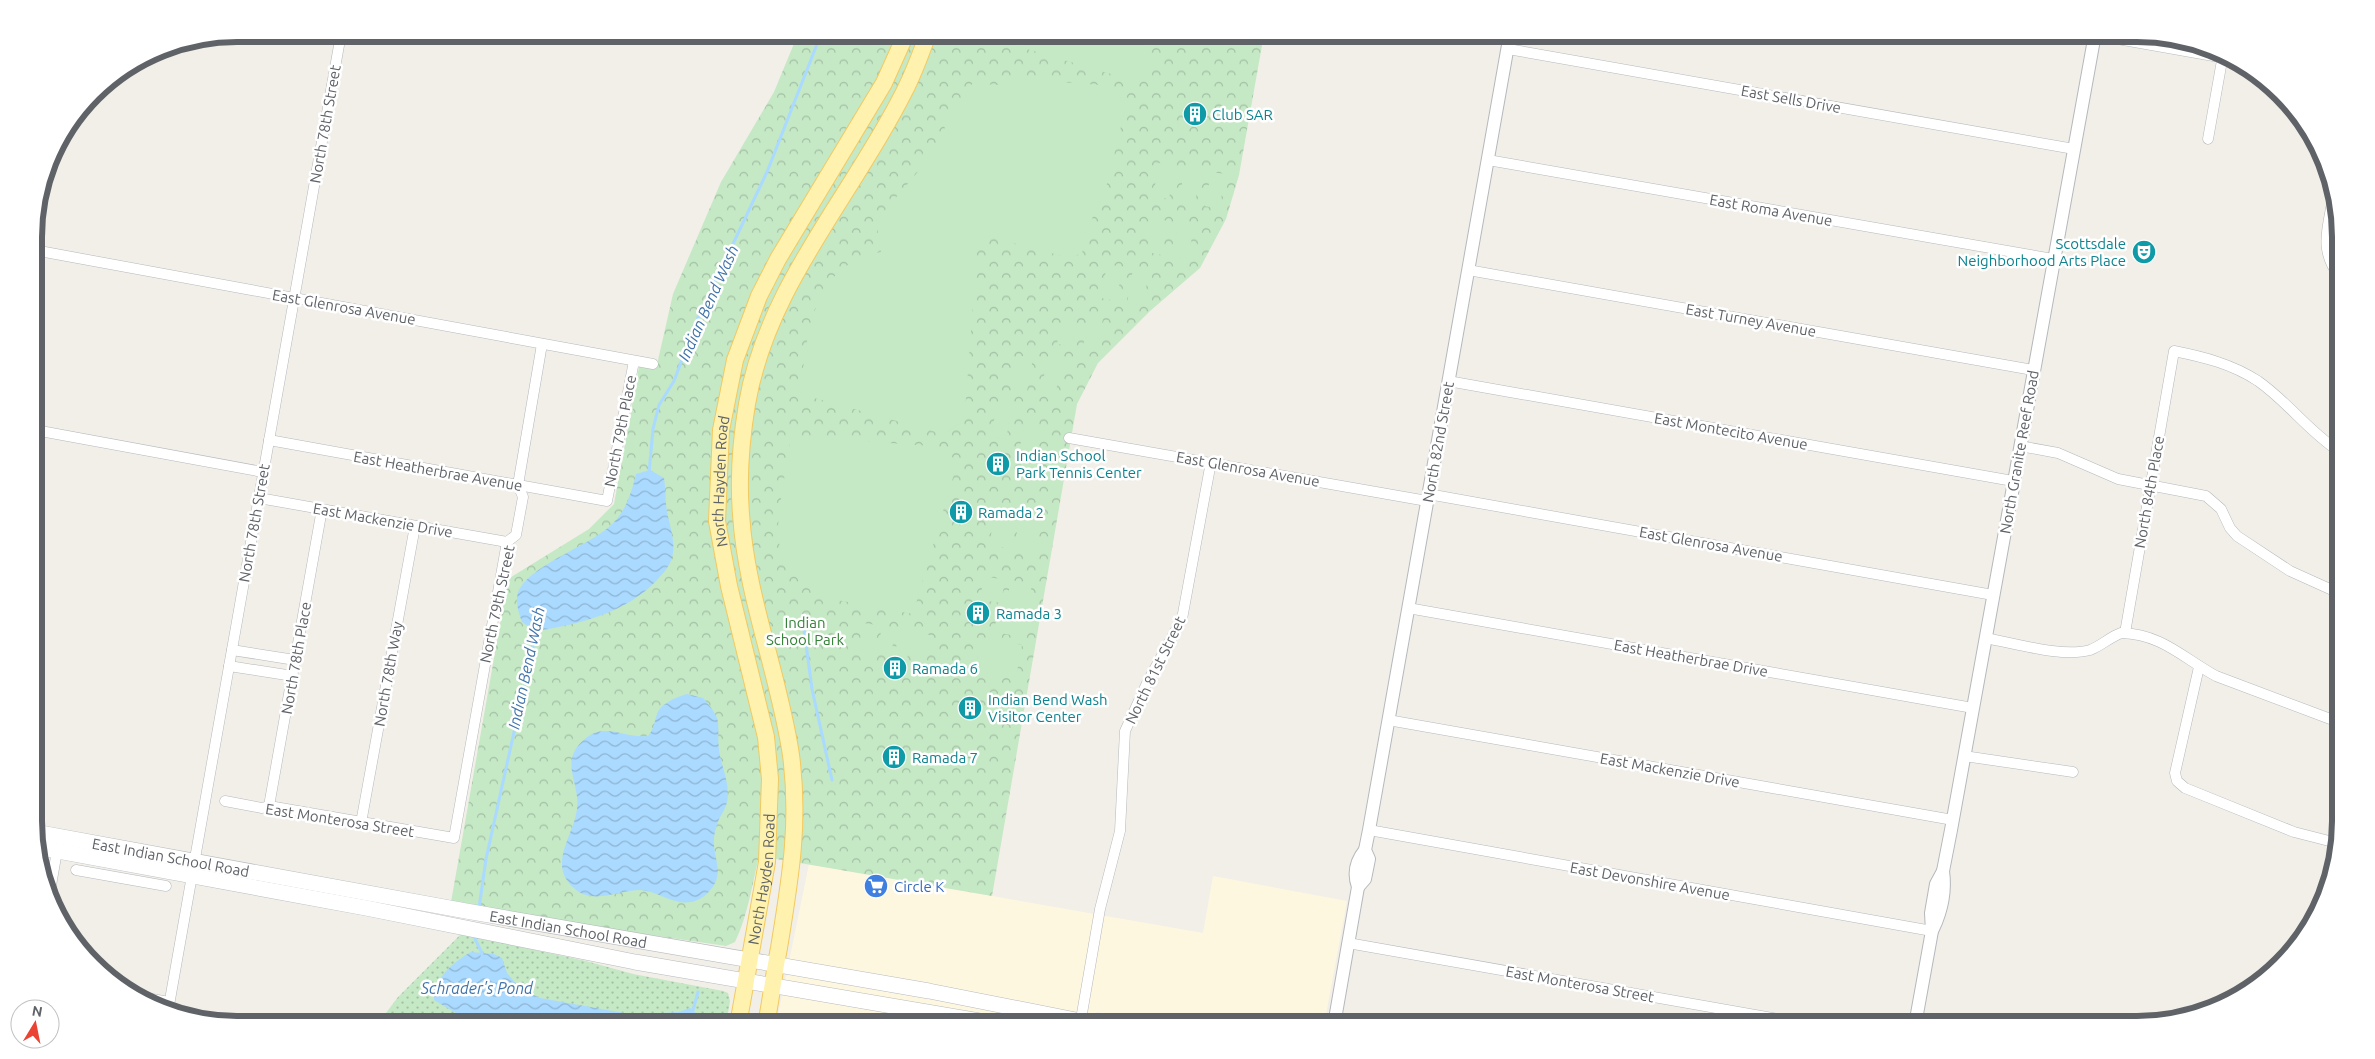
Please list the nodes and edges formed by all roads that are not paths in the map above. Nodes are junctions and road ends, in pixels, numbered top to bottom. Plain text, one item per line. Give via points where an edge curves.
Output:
1 (340, 42) edge
2 (902, 42) edge
3 (925, 42) edge
4 (1509, 42) edge
5 (2094, 42) edge
6 (2156, 43) edge
7 (1508, 49) junction
8 (2190, 50) edge
9 (2224, 63) edge
10 (2208, 139) dead end
11 (2074, 149) junction
12 (1488, 160) junction
13 (2331, 211) edge
14 (42, 251) edge
15 (2053, 259) junction
16 (2332, 267) edge
17 (1468, 270) junction
18 (294, 298) junction
19 (542, 344) junction
20 (634, 361) junction
21 (654, 364) dead end
22 (2033, 370) junction
23 (1448, 381) junction
24 (42, 431) edge
25 (1069, 438) dead end
26 (269, 440) junction
27 (2020, 446) junction
28 (2332, 446) edge
29 (1211, 462) junction
30 (263, 472) junction
31 (2013, 481) junction
32 (518, 484) junction
33 (2150, 485) junction
34 (258, 498) junction
35 (1428, 498) junction
36 (607, 501) joint
37 (322, 509) junction
38 (415, 526) junction
39 (507, 542) junction
40 (2332, 590) edge
41 (1993, 595) junction
42 (1408, 608) junction
43 (2125, 633) junction
44 (1986, 638) junction
45 (232, 650) junction
46 (295, 660) junction
47 (229, 666) junction
48 (2199, 667) junction
49 (293, 676) junction
50 (1973, 708) junction
51 (1388, 720) junction
52 (2332, 720) edge
53 (1964, 756) junction
54 (2073, 772) dead end
55 (226, 801) dead end
56 (269, 806) junction
57 (1953, 820) junction
58 (360, 822) junction
59 (1368, 830) junction
60 (43, 834) edge
61 (454, 838) joint
62 (2331, 841) edge
63 (44, 849) edge
64 (56, 851) junction
65 (194, 868) junction
66 (138, 874) junction
67 (51, 879) edge
68 (166, 886) dead end
69 (1932, 931) junction
70 (1348, 943) junction
71 (750, 959) junction
72 (776, 964) junction
73 (746, 982) junction
74 (773, 986) junction
75 (168, 1004) edge
76 (740, 1016) edge
77 (768, 1016) edge
78 (950, 1016) edge
79 (1048, 1016) edge
80 (1081, 1016) edge
81 (1336, 1016) edge
82 (1761, 1016) edge
83 (1918, 1016) edge

1 - 18 street, North 78th Street
2 - 71 main road, North Hayden Road via 884,83 759,296 735,360 721,430 717,521 729,586 766,737 770,773 767,862
3 - 72 main road, North Hayden Road via 904,93 784,295 762,350 748,402 740,478 743,535 786,726 794,783 795,848
4 - 7 street, North 82nd Street
5 - 11 street, North Granite Reef Road
6 - 8 main road
7 - 11 street, East Sells Drive
7 - 12 street, North 82nd Street
9 - 10 street
11 - 15 street, North Granite Reef Road
12 - 15 street, East Roma Avenue
12 - 17 street, North 82nd Street
13 - 16 street via 2326,253
14 - 18 street, East Glenrosa Avenue
15 - 22 street, North Granite Reef Road
17 - 22 street, East Turney Avenue
17 - 23 street, North 82nd Street
18 - 19 street, East Glenrosa Avenue
18 - 26 street, North 78th Street
19 - 20 street, East Glenrosa Avenue
19 - 32 street, North 79th Street
20 - 21 street, East Glenrosa Avenue
20 - 36 street, North 79th Place
22 - 27 street, North Granite Reef Road
23 - 31 street, East Montecito Avenue
23 - 35 street, North 82nd Street
24 - 30 street
25 - 29 street, East Glenrosa Avenue
26 - 30 street, North 78th Street
26 - 32 street, East Heatherbrae Avenue
27 - 31 street, North Granite Reef Road
27 - 33 street via 2058,453 2118,479
28 - 33 street, North 84th Place via 2258,382 2229,366 2174,351
29 - 35 street, East Glenrosa Avenue
29 - 80 street, North 81st Street via 1182,619 1125,731 1120,831 1100,909
30 - 34 street, North 78th Street
31 - 41 street, North Granite Reef Road
32 - 36 street, East Heatherbrae Avenue
32 - 39 street, North 79th Street via 523,497 516,535
33 - 40 street via 2196,493 2212,500 2237,536 2290,571
33 - 43 street, North 84th Place
34 - 37 street, East Mackenzie Drive
34 - 45 street, North 78th Street
35 - 41 street, East Glenrosa Avenue
35 - 42 street, North 82nd Street
37 - 38 street, East Mackenzie Drive
37 - 46 street, North 78th Place
38 - 39 street, East Mackenzie Drive
38 - 58 street, North 78th Way
39 - 61 street, North 79th Street
41 - 44 street, North Granite Reef Road
42 - 50 street, East Heatherbrae Drive
42 - 51 street, North 82nd Street
43 - 44 street via 2078,652
43 - 48 street via 2171,646
44 - 50 street, North Granite Reef Road
45 - 46 street
45 - 47 street, North 78th Street
46 - 49 street, North 78th Place
47 - 49 street
47 - 65 street, North 78th Street
48 - 52 street
48 - 62 street via 2177,781 2185,788 2285,828
49 - 56 street, North 78th Place
50 - 53 street, North Granite Reef Road
51 - 57 street, East Mackenzie Drive
51 - 59 street, North 82nd Street
53 - 54 street
53 - 57 street, North Granite Reef Road
55 - 56 street, East Monterosa Street via 262,808
56 - 58 street, East Monterosa Street
57 - 69 street, North Granite Reef Road via 1943,871 1936,884 1931,912
58 - 61 street, East Monterosa Street
59 - 69 street, East Devonshire Avenue
59 - 70 street, North 82nd Street via 1365,850 1358,858 1355,878 1358,887
60 - 65 main road, East Indian School Road
63 - 64 main road, East Indian School Road
64 - 66 main road, East Indian School Road via 84,866
64 - 67 street
65 - 66 main road, East Indian School Road
65 - 71 main road, East Indian School Road
65 - 73 main road, East Indian School Road via 506,936
65 - 75 street, North 78th Street
66 - 68 street
69 - 83 street, North Granite Reef Road
70 - 81 street, North 82nd Street
70 - 82 street, East Monterosa Street
71 - 72 main road, East Indian School Road
71 - 73 main road, North Hayden Road
72 - 74 main road, North Hayden Road
72 - 79 main road, East Indian School Road via 958,996
73 - 74 main road, East Indian School Road
73 - 76 main road, North Hayden Road
74 - 77 main road, North Hayden Road
74 - 78 main road, East Indian School Road

